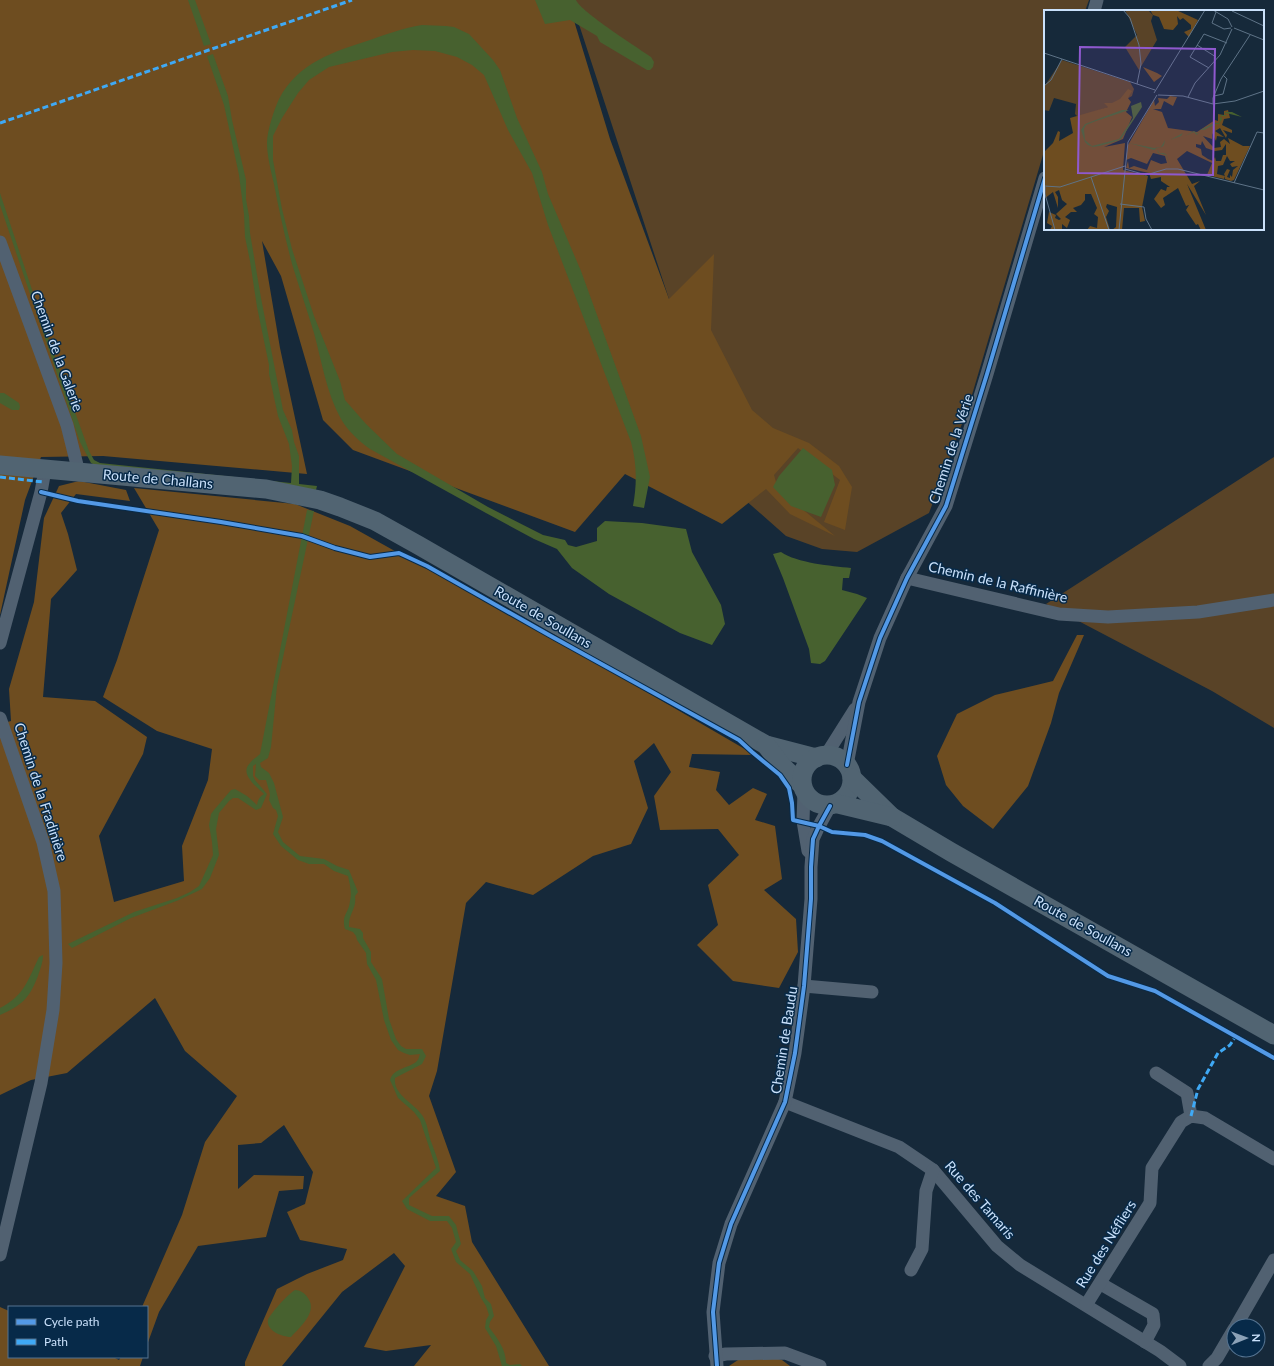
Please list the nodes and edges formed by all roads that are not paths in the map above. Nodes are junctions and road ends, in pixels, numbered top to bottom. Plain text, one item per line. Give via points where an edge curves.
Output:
1 (1097, 0) edge
2 (1094, 10) edge
3 (1044, 181) edge
4 (0, 242) edge
5 (0, 465) edge
6 (45, 470) junction
7 (77, 472) junction
8 (316, 499) joint
9 (907, 578) junction
10 (1274, 600) edge
11 (0, 643) edge
12 (859, 702) junction
13 (0, 718) edge
14 (766, 745) junction
15 (821, 756) junction
16 (850, 772) junction
17 (803, 789) junction
18 (834, 805) junction
19 (892, 817) junction
20 (811, 867) junction
21 (804, 986) junction
22 (872, 992) dead end
23 (1274, 1035) edge
24 (1156, 1073) dead end
25 (785, 1102) junction
26 (1191, 1116) junction
27 (1274, 1159) edge
28 (933, 1170) junction
29 (0, 1255) edge
30 (1274, 1260) edge
31 (911, 1270) dead end
32 (1100, 1284) junction
33 (1086, 1305) junction
34 (1241, 1318) edge
35 (1145, 1342) junction
36 (1226, 1343) edge
37 (716, 1361) edge
38 (803, 1363) edge
39 (820, 1366) edge
40 (1180, 1366) edge
41 (1210, 1366) edge

1 - 2 street
3 - 9 street, Chemin de la Vérie via 946,506
4 - 7 street, Chemin de la Galerie via 67,425
5 - 6 main road, Route de Challans
6 - 7 main road, Route de Challans
6 - 11 street
7 - 8 main road, Route de Challans via 266,489
8 - 14 main road, Route de Soullans via 375,522 418,545
9 - 10 street, Chemin de la Raffinière via 1059,614 1108,617 1198,612
9 - 12 street, Chemin de la Vérie via 880,638
12 - 15 street, Chemin de la Vérie
12 - 16 street, Chemin de la Vérie
13 - 29 street, Chemin de la Fradinière via 43,842 54,891 56,959 53,1010 41,1083
14 - 15 main road, Route de Soullans
14 - 17 main road, Route de Soullans
15 - 16 main road via 838,758
15 - 17 main road via 804,769
16 - 18 main road via 852,786 849,794
16 - 19 main road, Route de Soullans
17 - 18 main road via 809,799 816,803 823,806
17 - 20 street, Chemin de Baudu via 803,821
18 - 19 main road, Route de Soullans
18 - 20 street, Chemin de Baudu via 813,839
19 - 23 main road, Route de Soullans
20 - 21 street, Chemin de Baudu
21 - 22 street
21 - 25 street, Chemin de Baudu
24 - 26 street via 1187,1093
25 - 28 street, Rue des Tamaris via 899,1147
25 - 37 street, Chemin de Baudu via 731,1224 719,1263 713,1312
26 - 27 street via 1205,1118
26 - 32 street, Rue des Néfliers via 1181,1122 1152,1168 1150,1203
28 - 31 street via 926,1191 922,1249
28 - 33 street, Rue des Tamaris via 997,1246 1020,1265
30 - 34 street
32 - 33 street, Rue des Néfliers
32 - 35 street via 1153,1314 1154,1325
33 - 35 street, Rue des Tamaris
35 - 40 street, Rue des Tamaris
36 - 41 street
37 - 38 street via 726,1354 785,1353
38 - 39 street

